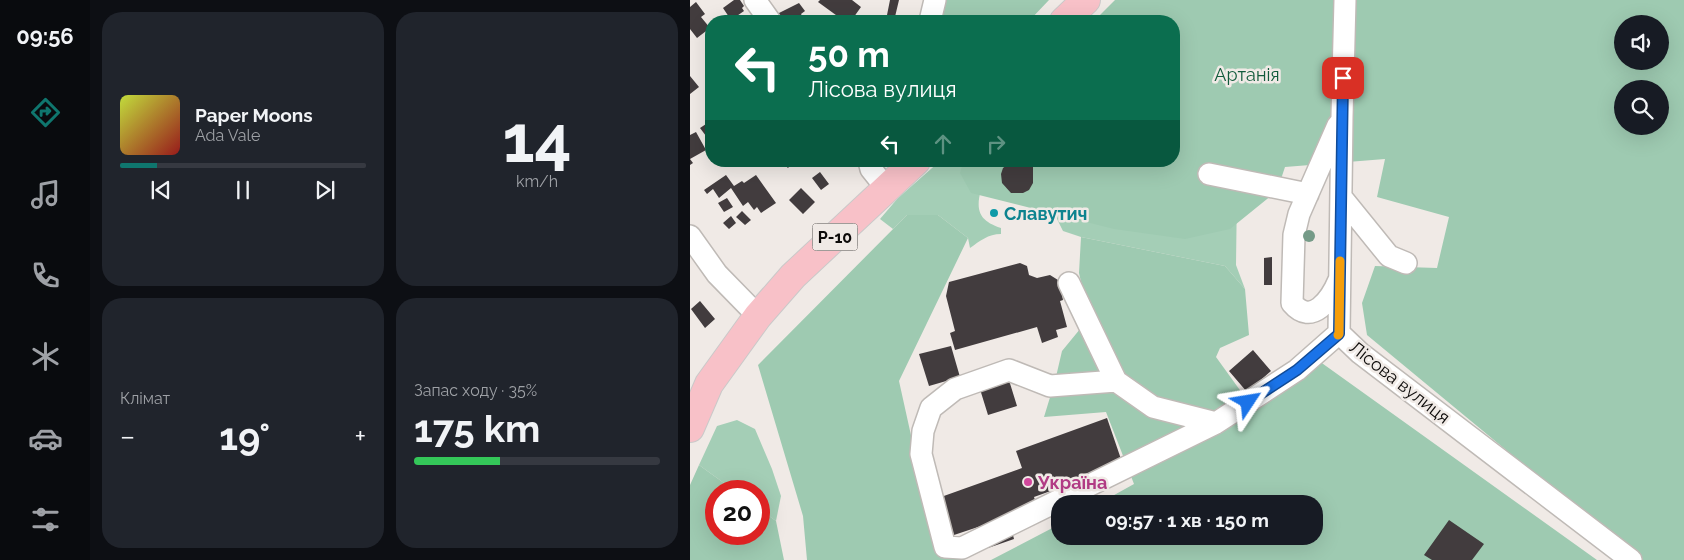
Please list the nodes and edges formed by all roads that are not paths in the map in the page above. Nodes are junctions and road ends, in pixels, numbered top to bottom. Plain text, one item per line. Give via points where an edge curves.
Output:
1 (755, 0) edge
2 (935, 0) edge
3 (1086, 0) edge
4 (1345, 0) edge
5 (766, 15) edge
6 (931, 15) edge
7 (1070, 15) edge
8 (1342, 117) junction
9 (871, 167) edge
10 (910, 167) edge
11 (1209, 174) dead end
12 (887, 188) junction
13 (1308, 194) junction
14 (1342, 198) junction
15 (690, 236) edge
16 (1406, 264) dead end
17 (1340, 279) junction
18 (1070, 283) dead end
19 (758, 316) junction
20 (1339, 334) junction
21 (1116, 382) junction
22 (700, 388) edge
23 (1216, 423) junction
24 (690, 428) edge
25 (1632, 560) edge

1 - 5 street
2 - 6 street
3 - 7 main road
4 - 8 street, Лісова вулиця
8 - 13 street
8 - 14 street, Лісова вулиця
9 - 12 street
10 - 12 main road, Р-10
11 - 13 street
12 - 19 main road, Р-10 via 793,276
13 - 17 street via 1294,235 1292,303 1298,311 1314,311 1326,302
14 - 16 street via 1389,256
14 - 17 street, Лісова вулиця
15 - 19 street via 717,274
17 - 20 street, Лісова вулиця
18 - 21 street
19 - 22 main road, Р-10
20 - 23 street via 1297,370
20 - 25 street, Лісова вулиця
21 - 23 street via 1153,407
21 - 23 street via 1050,386 1009,370 955,390 931,408 923,431 921,454 945,547 962,548
22 - 24 main road, Р-10

